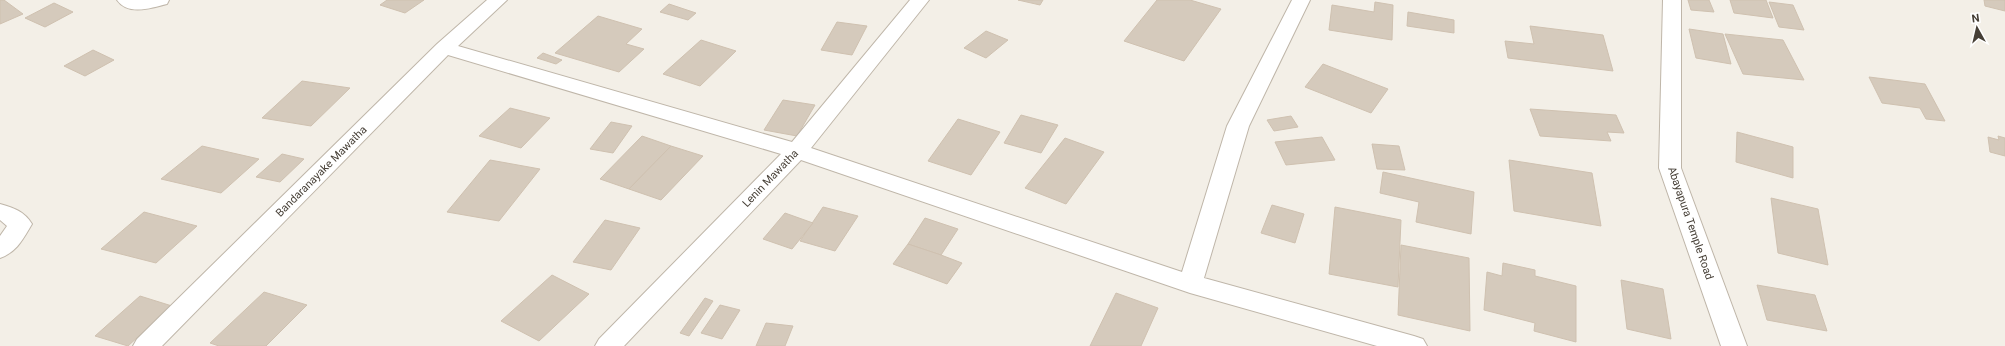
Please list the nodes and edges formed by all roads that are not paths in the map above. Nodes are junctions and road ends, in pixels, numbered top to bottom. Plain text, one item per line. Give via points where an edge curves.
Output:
1 (126, 0) edge
2 (160, 0) edge
3 (498, 0) edge
4 (920, 0) edge
5 (1301, 0) edge
6 (1672, 0) edge
7 (444, 48) junction
8 (797, 151) junction
9 (0, 212) edge
10 (0, 249) edge
11 (1190, 284) junction
12 (146, 346) edge
13 (608, 346) edge
14 (1414, 346) edge
15 (1734, 346) edge

1 - 2 street via 136,5
3 - 7 street, Bandaranayake Mawatha
4 - 8 street, Lenin Mawatha
5 - 11 street via 1238,126
6 - 15 street, Abayapura Temple Road via 1670,168
7 - 8 street
7 - 12 street, Bandaranayake Mawatha
8 - 11 street
8 - 13 street, Lenin Mawatha
9 - 10 street via 10,215 20,224 11,240
11 - 14 street

